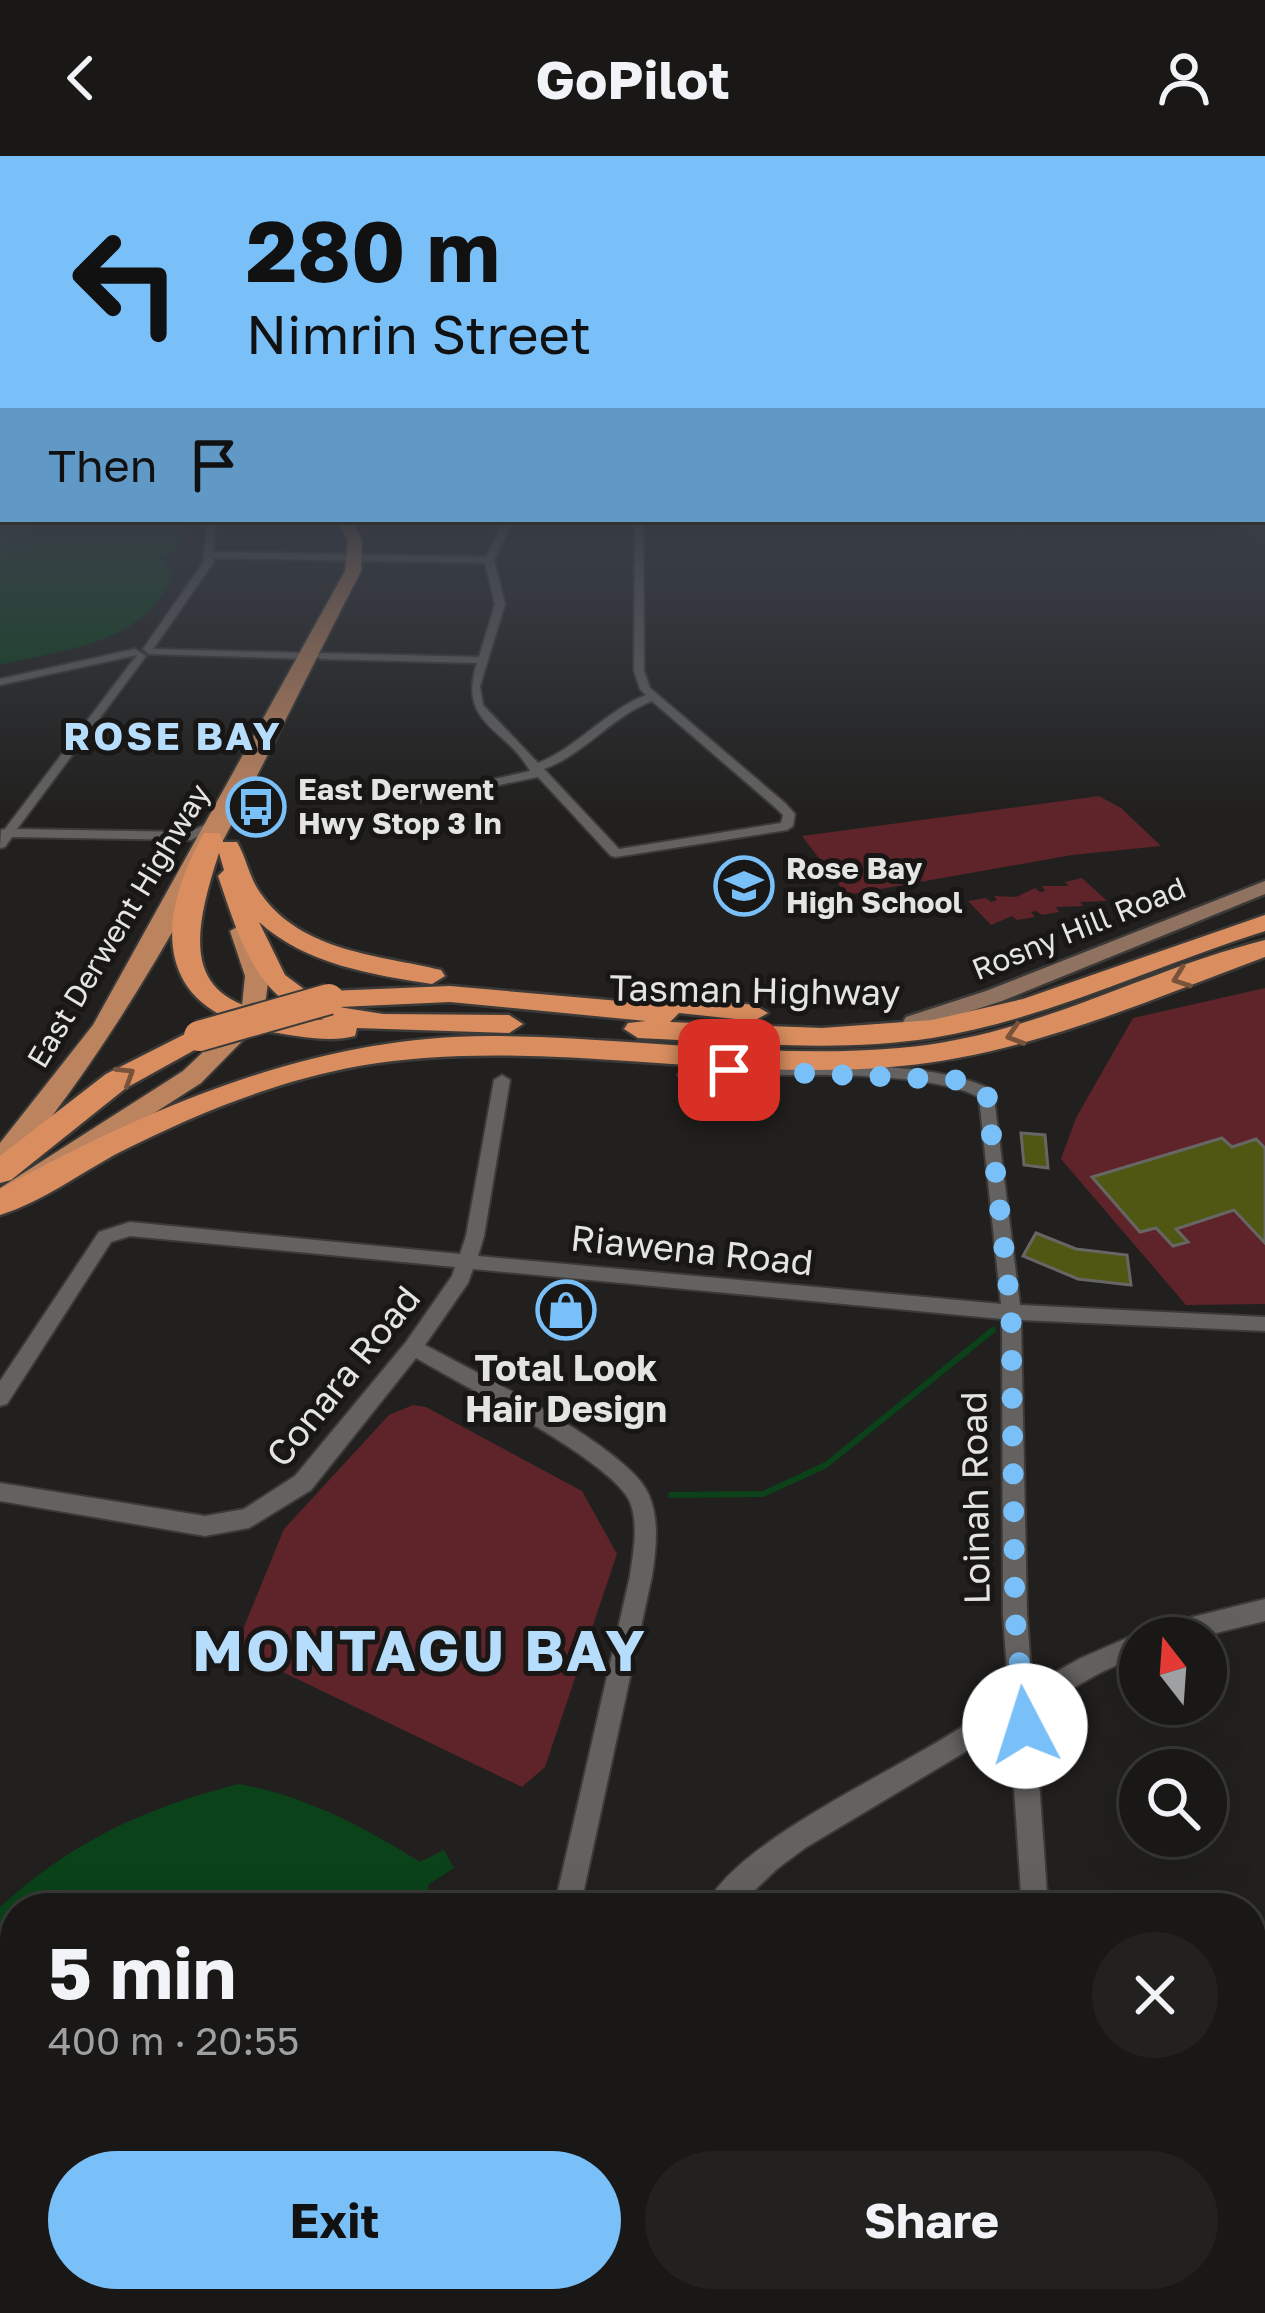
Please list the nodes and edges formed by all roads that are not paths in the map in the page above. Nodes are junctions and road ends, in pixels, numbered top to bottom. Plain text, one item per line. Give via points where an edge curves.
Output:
1 (172, 613) edge
2 (336, 613) edge
3 (497, 613) edge
4 (639, 613) edge
5 (145, 652) junction
6 (314, 656) junction
7 (482, 659) junction
8 (0, 682) edge
9 (652, 697) junction
10 (536, 771) junction
11 (422, 799) dead end
12 (3, 837) edge
13 (159, 837) junction
14 (223, 846) junction
15 (197, 864) junction
16 (1265, 887) edge
17 (1265, 923) edge
18 (1195, 946) junction
19 (1265, 948) edge
20 (901, 1023) junction
21 (696, 1065) junction
22 (502, 1080) dead end
23 (0, 1162) edge
24 (0, 1172) edge
25 (0, 1202) edge
26 (0, 1215) edge
27 (468, 1261) junction
28 (1011, 1312) junction
29 (1265, 1324) edge
30 (413, 1347) junction
31 (0, 1397) edge
32 (0, 1492) edge
33 (1265, 1610) edge
34 (1227, 1619) edge
35 (1119, 1653) edge
36 (1023, 1702) junction
37 (570, 1893) edge
38 (735, 1893) edge
39 (1035, 1893) edge

1 - 5 street
2 - 6 main road, East Derwent Highway
3 - 7 street
4 - 9 street via 639,671
5 - 6 street
5 - 8 street
5 - 12 street
6 - 7 street
6 - 14 main road, East Derwent Highway
7 - 10 street via 478,706
9 - 10 street via 627,704
9 - 10 street via 782,806 788,826 621,854
10 - 11 street
12 - 13 street
13 - 14 street via 197,836
13 - 15 street via 183,845
14 - 15 main road, East Derwent Highway
14 - 18 highway, Tasman Highway via 272,976 302,1002 358,1019 871,1035 993,1015
14 - 20 highway via 274,922 366,965 760,1014
14 - 21 highway via 187,919 183,956 194,983 221,1006 286,1027 531,1036
14 - 25 main road, East Derwent Highway via 257,976 248,1017 193,1077
15 - 23 main road, East Derwent Highway via 90,1051
16 - 20 main road, Rosny Hill Road via 1011,989
17 - 18 highway, Tasman Highway
18 - 20 highway, Tasman Highway
19 -> 21 highway, Tasman Highway via 960,1048
24 -> 20 highway, Tasman Highway, bridge via 91,1098 199,1036 329,999 450,994 790,1024
21 - 25 highway, Tasman Highway via 483,1045 333,1062 176,1110
21 - 26 highway, Tasman Highway via 442,1056 332,1072 199,1110
21 - 28 street, Loinah Road via 958,1080 984,1089
22 - 27 street, Conara Road
27 - 28 street, Riawena Road
27 - 30 street, Conara Road
27 - 31 street, Riawena Road via 114,1232
28 - 29 street, Riawena Road
28 - 36 street, Loinah Road
30 - 32 street, Conara Road via 303,1483 249,1518 165,1523
30 - 37 street via 615,1468 642,1508 640,1576
33 - 34 street
35 - 36 street
36 - 38 street via 800,1837
36 - 39 street, Loinah Road

